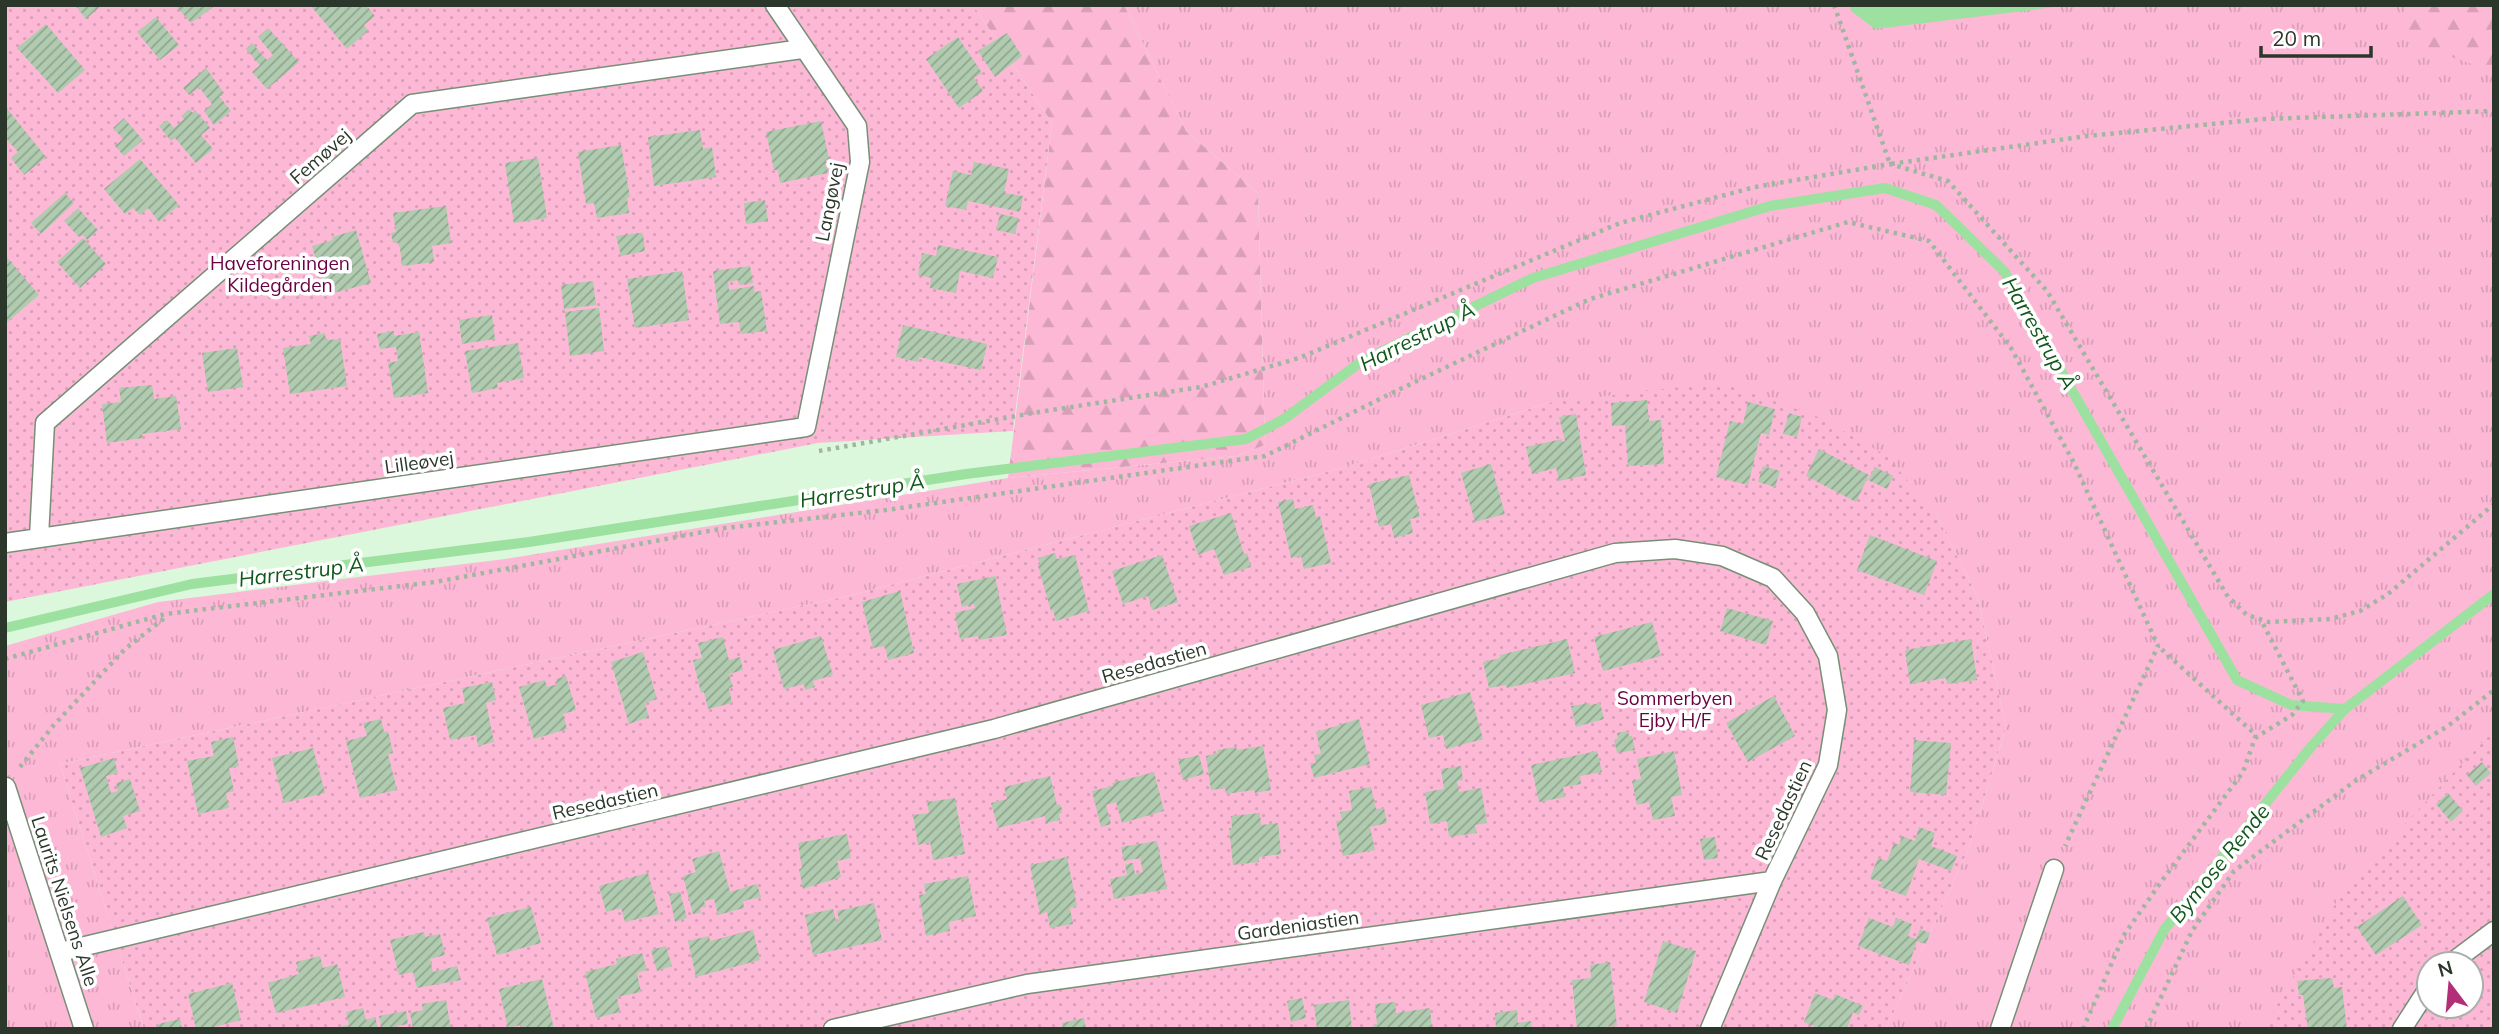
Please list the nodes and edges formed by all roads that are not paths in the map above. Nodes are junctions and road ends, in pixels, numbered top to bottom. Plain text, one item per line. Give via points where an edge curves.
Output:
1 (775, 5) edge
2 (802, 49) junction
3 (806, 427) joint
4 (38, 537) junction
5 (5, 543) edge
6 (6, 787) edge
7 (2054, 869) road end
8 (1772, 881) junction
9 (2494, 931) edge
10 (2469, 950) edge
11 (60, 952) junction
12 (2415, 1009) edge
13 (84, 1029) edge
14 (832, 1029) edge
15 (1710, 1029) edge
16 (2000, 1029) edge
17 (2402, 1029) edge

1 - 2 lane, Langøvej
2 - 3 lane, Langøvej via 857,126 860,162
2 - 4 lane, Femøvej via 412,104 45,423
3 - 4 lane, Lilleøvej
4 - 5 lane, Lilleøvej
6 - 11 lane, Laurits Nielsens Alle
7 - 16 lane
8 - 11 lane, Resedastien via 1828,765 1837,710 1828,656 1805,613 1773,578 1721,556 1675,549 1615,553 995,729
8 - 14 lane, Gardeniastien via 1027,984
8 - 15 lane, Resedastien
9 - 10 lane
11 - 13 lane, Laurits Nielsens Alle
12 - 17 lane

